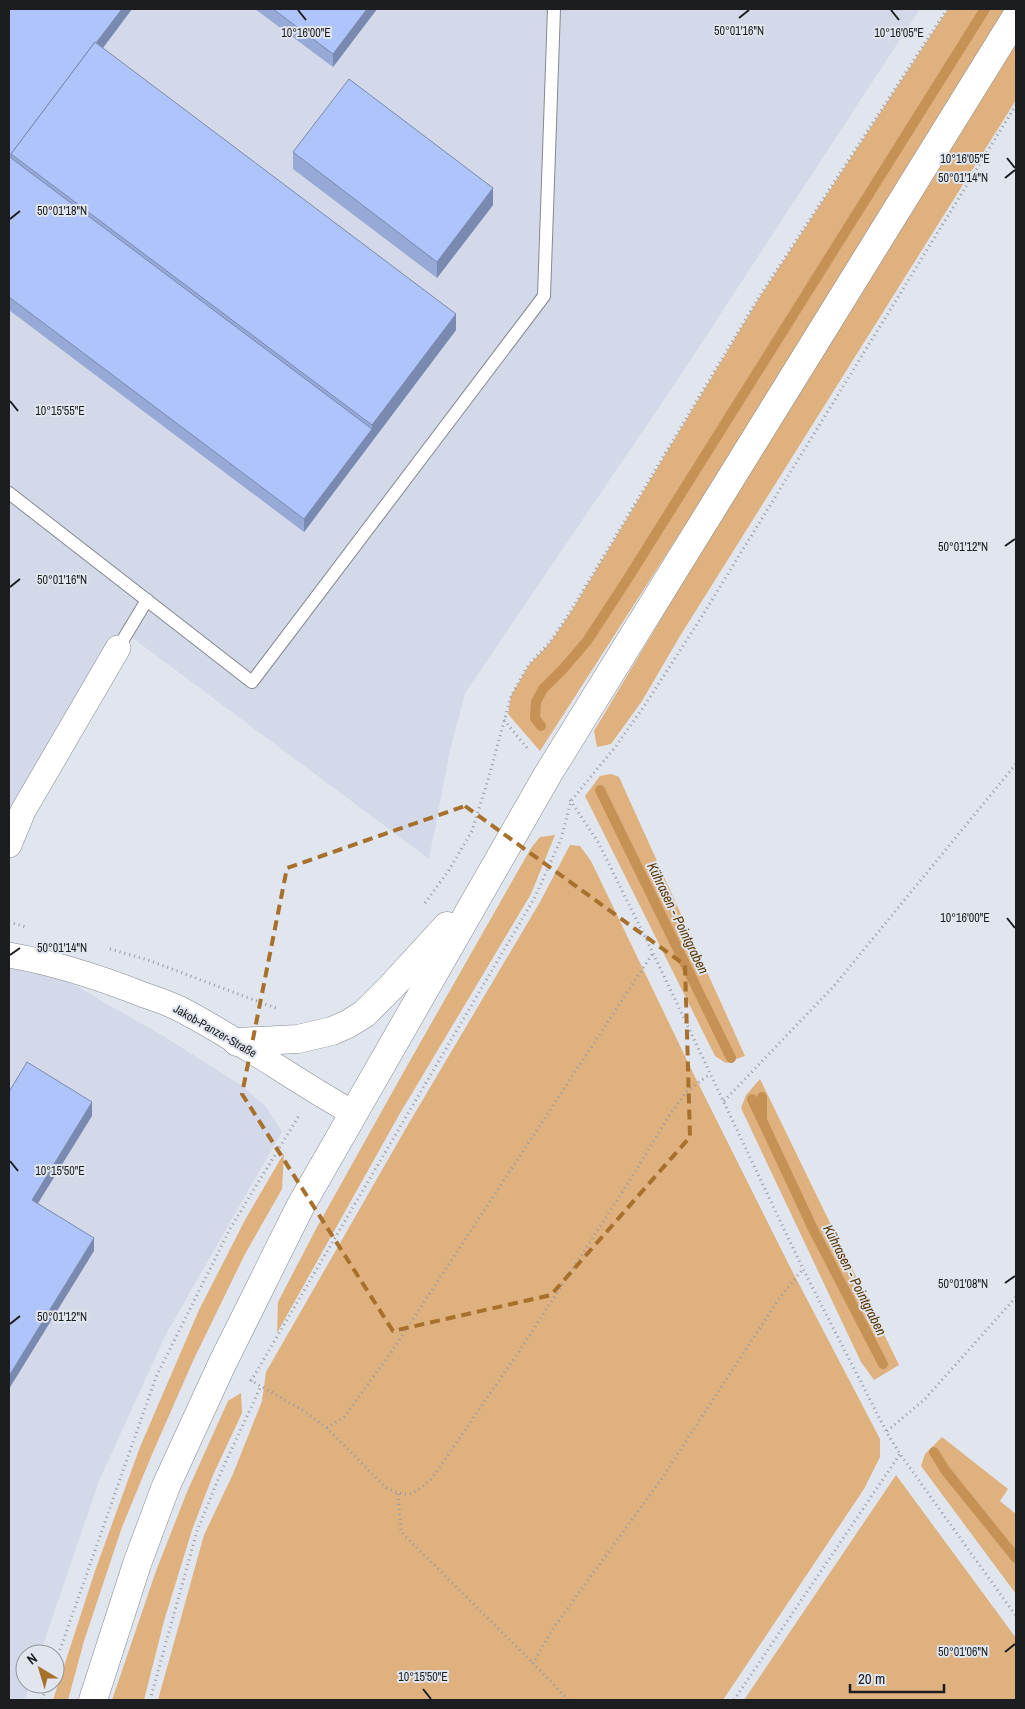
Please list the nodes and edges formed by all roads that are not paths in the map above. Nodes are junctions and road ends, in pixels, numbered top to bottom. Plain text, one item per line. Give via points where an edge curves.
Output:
1 (554, 9) edge
2 (1016, 18) edge
3 (9, 493) edge
4 (147, 600) junction
5 (118, 648) joint
6 (9, 845) edge
7 (485, 884) junction
8 (9, 955) edge
9 (237, 1042) junction
10 (353, 1113) junction
11 (93, 1700) edge

1 - 4 lane via 544,296 252,682
2 - 7 street via 548,774
3 - 4 lane
4 - 5 lane
5 - 6 street via 23,811
7 - 9 street via 364,1014 332,1031 298,1039
7 - 10 street
8 - 9 street, Jakob-Panzer-Straße via 34,959 117,984 178,1008
9 - 10 street, Jakob-Panzer-Straße
10 - 11 street via 300,1208 222,1364 166,1486

